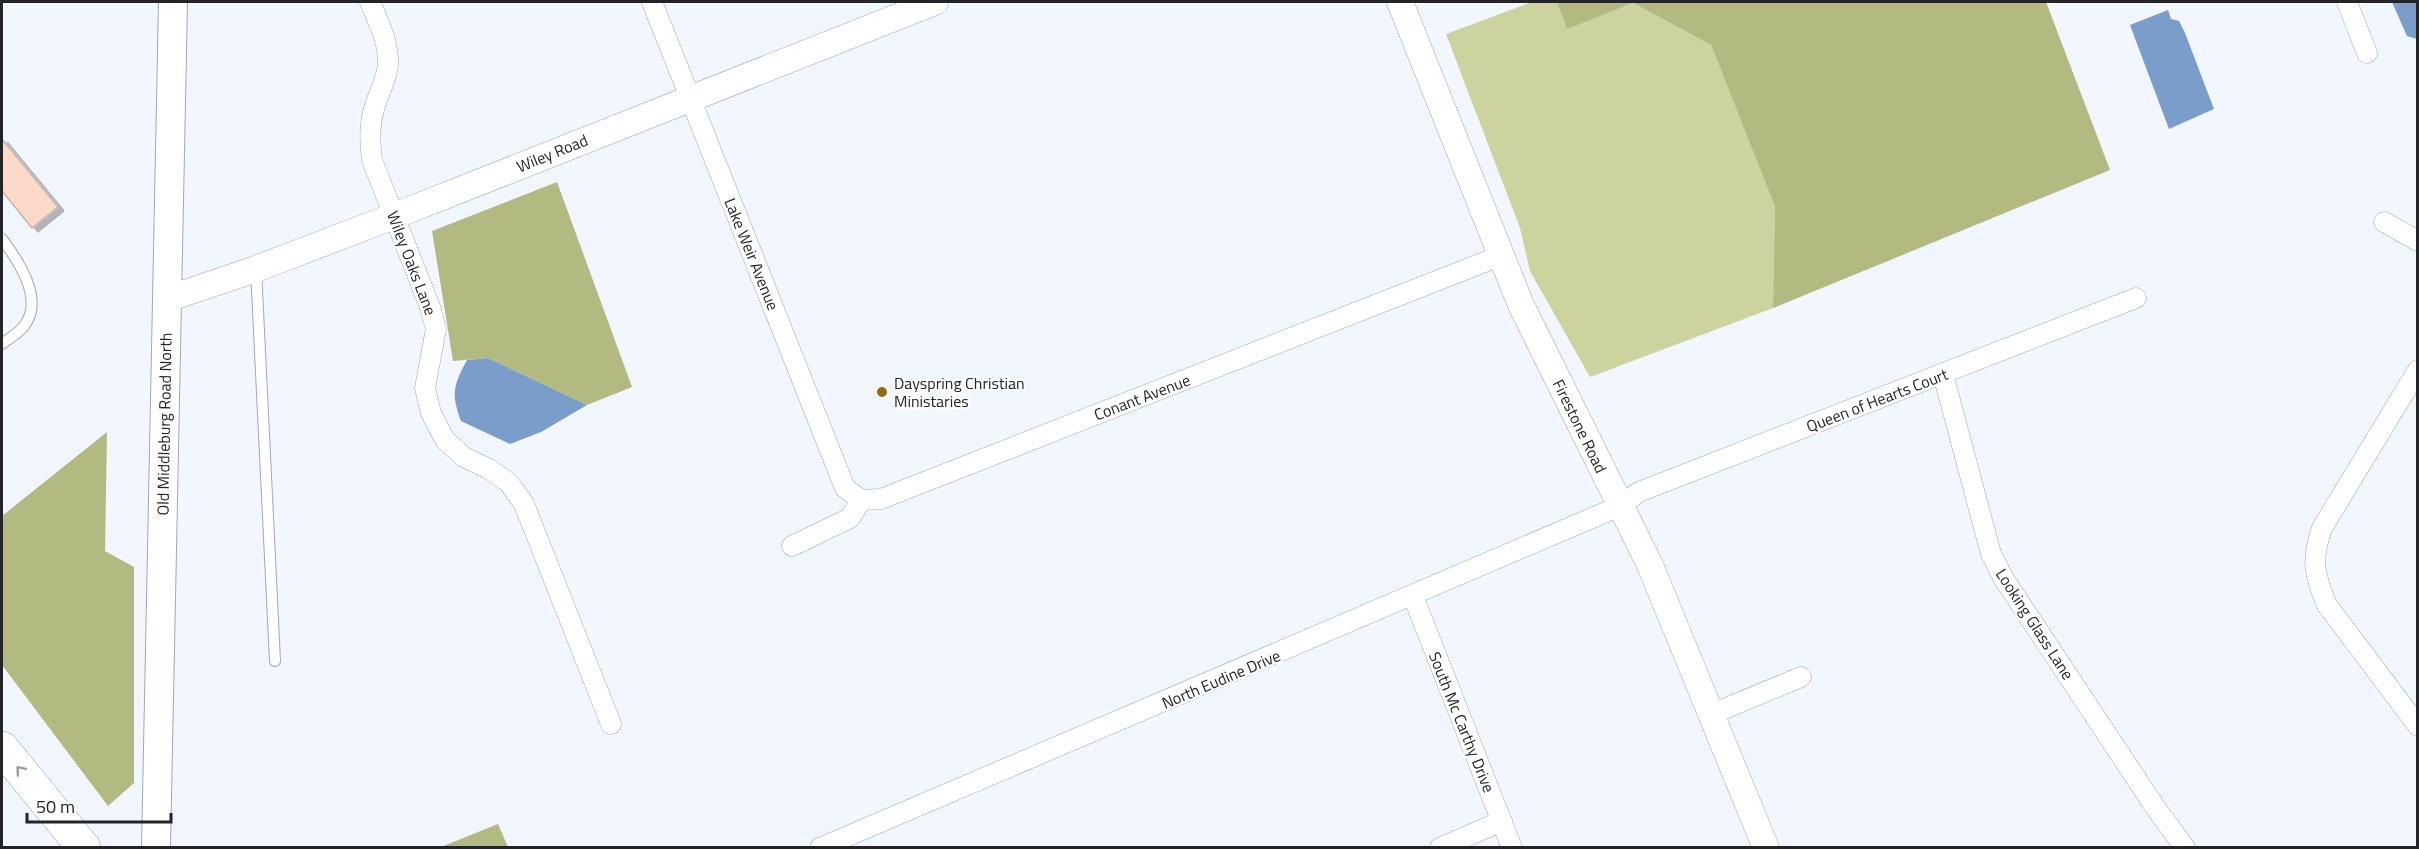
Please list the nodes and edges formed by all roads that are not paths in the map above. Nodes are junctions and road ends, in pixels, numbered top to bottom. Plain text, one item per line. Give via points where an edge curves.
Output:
1 (174, 2) edge
2 (370, 2) edge
3 (652, 2) edge
4 (935, 2) edge
5 (1400, 2) edge
6 (2347, 2) edge
7 (2367, 53) dead end
8 (689, 98) junction
9 (394, 216) junction
10 (2384, 222) dead end
11 (2, 239) edge
12 (2418, 241) edge
13 (1500, 256) junction
14 (256, 269) junction
15 (2136, 298) dead end
16 (167, 299) junction
17 (2, 344) edge
18 (2418, 370) edge
19 (1942, 374) junction
20 (861, 500) junction
21 (1620, 506) junction
22 (792, 546) dead end
23 (1413, 596) junction
24 (275, 660) dead end
25 (1801, 677) dead end
26 (1712, 714) junction
27 (611, 724) dead end
28 (2418, 726) edge
29 (2, 748) edge
30 (1502, 821) junction
31 (156, 837) edge
32 (84, 848) edge
33 (820, 848) edge
34 (1440, 848) edge
35 (1512, 848) edge
36 (1766, 848) edge
37 (2185, 848) edge

1 - 16 main road, Old Middleburg Road North
2 - 9 street, Wiley Oaks Lane via 385,39 388,63 374,109 372,160
3 - 8 street, Lake Weir Avenue
4 - 8 street, Wiley Road
5 - 13 street, Firestone Road
6 - 7 street
8 - 9 street, Wiley Road
8 - 20 street, Lake Weir Avenue via 845,488
9 - 14 street, Wiley Road
9 - 27 street, Wiley Oaks Lane via 436,329 425,388 431,413 445,440 464,457 509,483 524,504
10 - 12 street
11 - 17 lane via 27,278 32,295 25,326
13 - 20 street, Conant Avenue via 881,499
13 - 21 street, Firestone Road
14 - 16 street, Wiley Road
14 - 24 lane
15 - 19 street, Queen of Hearts Court
16 - 31 main road, Old Middleburg Road North
18 - 28 street via 2322,528 2314,564 2327,605
19 - 21 street, Queen of Hearts Court via 1639,492
19 - 37 street, Looking Glass Lane via 1991,554
20 - 22 street via 850,518
21 - 23 street, North Eudine Drive
21 - 26 street, Firestone Road via 1650,565
23 - 30 street, South Mc Carthy Drive
23 - 33 street, North Eudine Drive
25 - 26 street
26 - 36 street, Firestone Road
32 -> 29 highway
30 - 34 street
30 - 35 street, South Mc Carthy Drive

